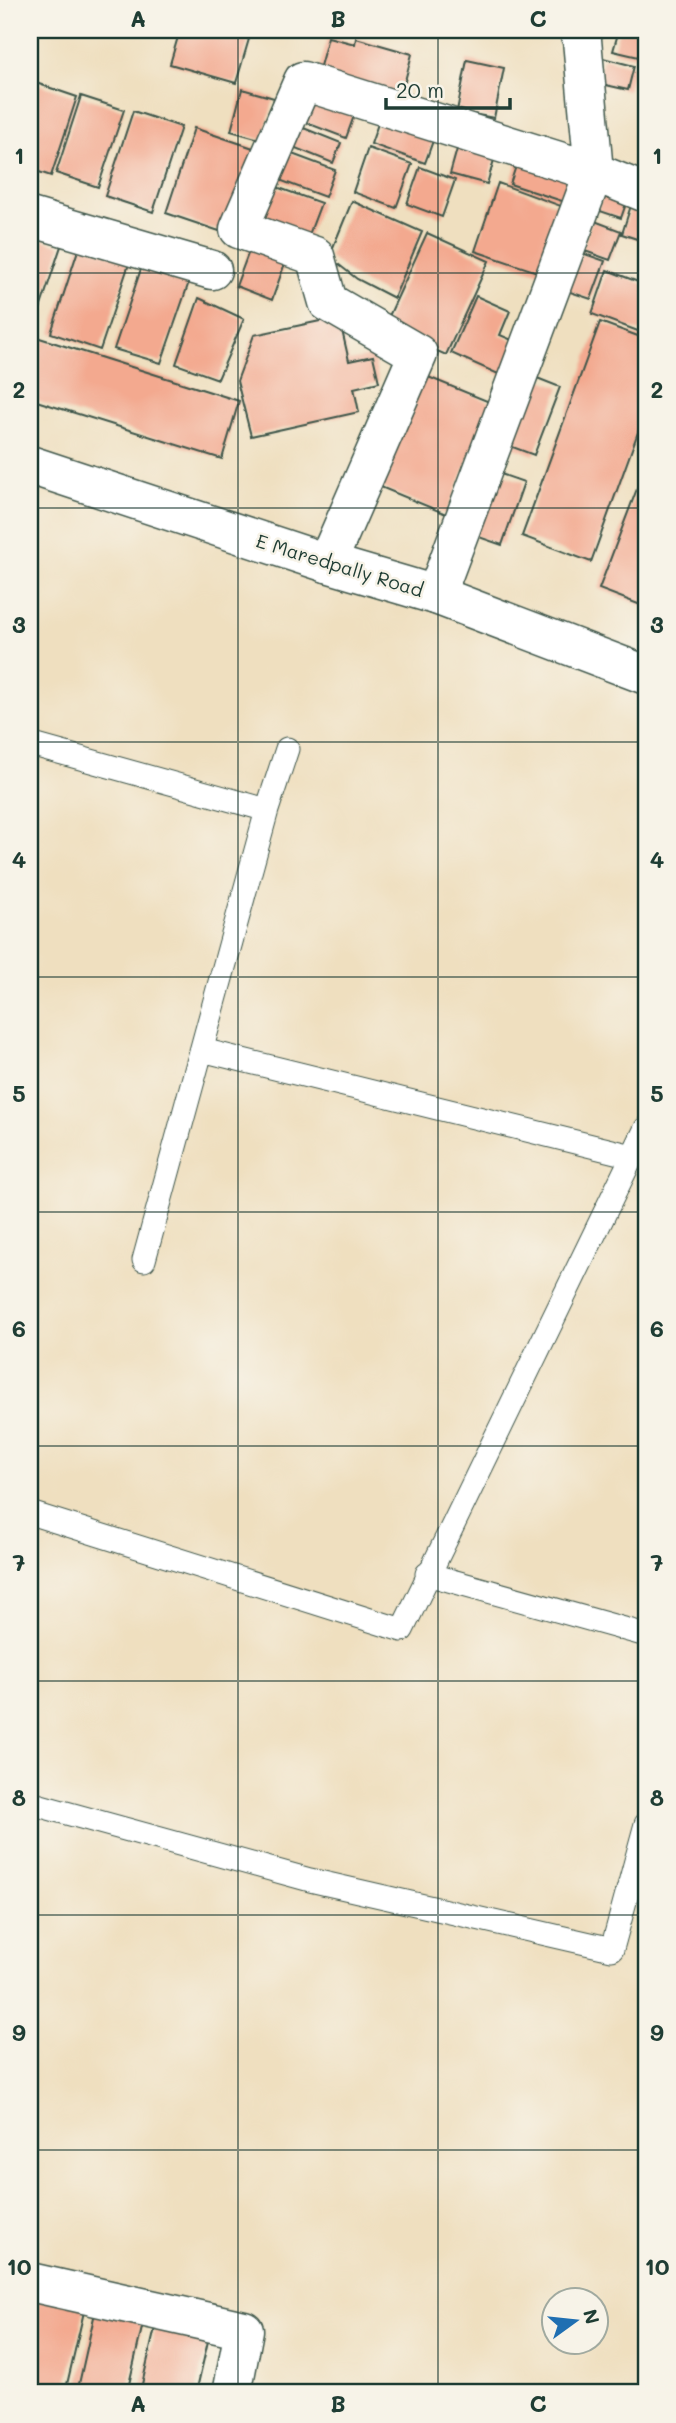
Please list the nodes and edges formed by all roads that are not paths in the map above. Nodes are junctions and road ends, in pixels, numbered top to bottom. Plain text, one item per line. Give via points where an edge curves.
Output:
1 (578, 30) edge
2 (594, 172) junction
3 (646, 192) edge
4 (30, 217) edge
5 (212, 270) dead end
6 (30, 465) edge
7 (327, 563) junction
8 (436, 595) junction
9 (646, 675) edge
10 (30, 744) edge
11 (286, 749) dead end
12 (267, 810) junction
13 (202, 1050) junction
14 (646, 1128) edge
15 (632, 1156) junction
16 (144, 1260) dead end
17 (30, 1513) edge
18 (427, 1574) junction
19 (646, 1635) edge
20 (30, 1803) edge
21 (646, 1824) edge
22 (30, 2282) edge
23 (232, 2393) edge

1 - 2 street
2 - 3 street
2 - 7 street via 303,81 239,229 315,257 328,302 418,354
2 - 8 street
4 - 5 street
6 - 7 street, E Maredpally Road
7 - 8 street, E Maredpally Road
8 - 9 street, E Maredpally Road
10 - 12 lane
11 - 12 lane
12 - 13 lane
13 - 15 lane
13 - 16 lane
14 - 15 lane
15 - 18 lane
17 - 18 lane via 402,1630
18 - 19 lane
20 - 21 lane via 310,1880 612,1949
22 - 23 street via 244,2330

